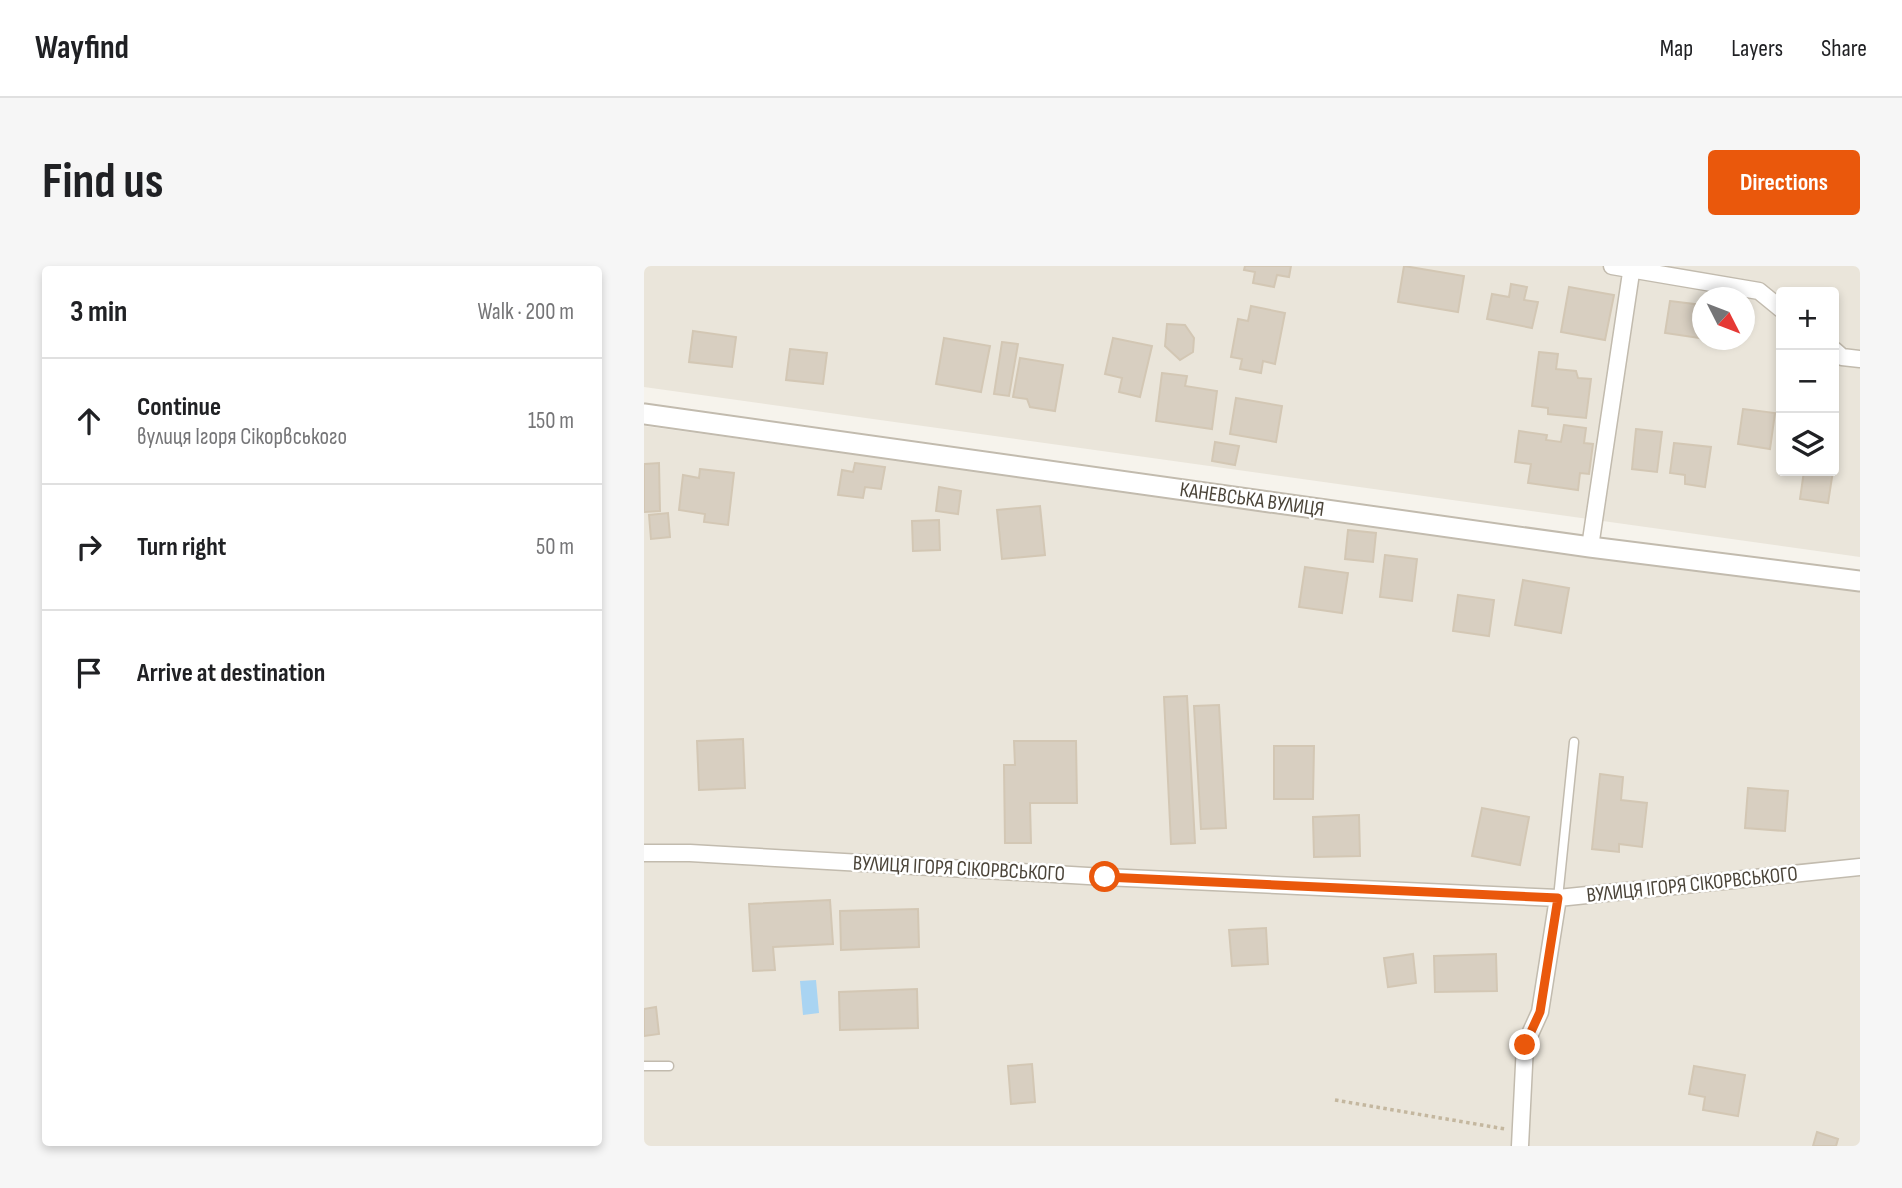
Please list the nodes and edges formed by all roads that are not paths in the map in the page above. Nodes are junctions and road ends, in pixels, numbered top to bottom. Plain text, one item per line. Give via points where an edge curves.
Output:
1 (1612, 266) edge
2 (1632, 268) edge
3 (1776, 305) edge
4 (1839, 354) edge
5 (1860, 359) edge
6 (644, 414) edge
7 (1590, 547) junction
8 (1860, 581) edge
9 (1574, 742) dead end
10 (644, 853) edge
11 (1860, 867) edge
12 (1558, 898) junction
13 (644, 1066) edge
14 (669, 1066) dead end
15 (1520, 1139) edge

1 - 2 street
2 - 3 street via 1759,291
2 - 7 street
4 - 5 street
6 - 7 street, КАНЕВСЬКА ВУЛИЦЯ
7 - 8 street, КАНЕВСЬКА ВУЛИЦЯ
9 - 12 lane
10 - 12 street, ВУЛИЦЯ ІГОРЯ СІКОРВСЬКОГО
11 - 12 street, ВУЛИЦЯ ІГОРЯ СІКОРВСЬКОГО
12 - 15 street via 1540,1012 1525,1045
13 - 14 lane

